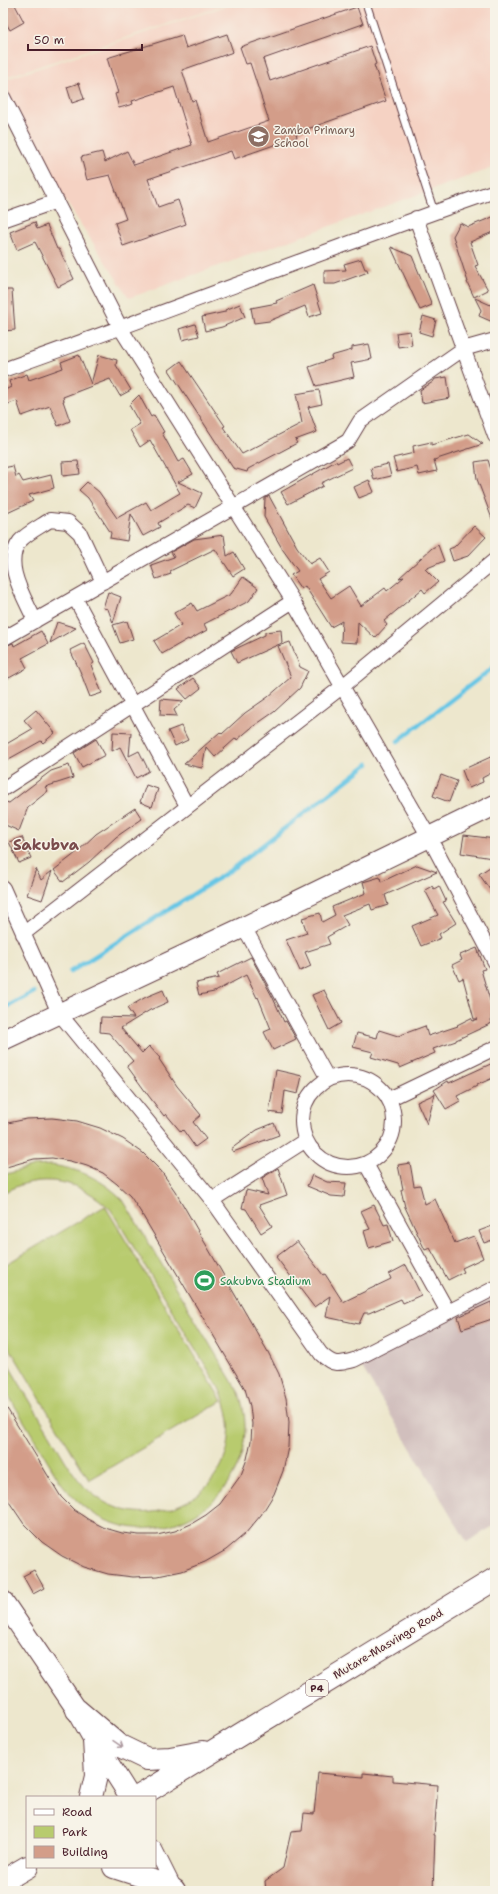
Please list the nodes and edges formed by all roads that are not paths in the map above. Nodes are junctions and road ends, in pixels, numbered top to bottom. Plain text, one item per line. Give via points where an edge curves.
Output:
1 (366, 3) edge
2 (3, 97) edge
3 (495, 191) edge
4 (57, 201) junction
5 (434, 212) junction
6 (416, 218) junction
7 (3, 220) edge
8 (121, 329) junction
9 (495, 340) edge
10 (463, 349) junction
11 (3, 370) edge
12 (495, 436) edge
13 (234, 508) junction
14 (495, 560) edge
15 (103, 582) junction
16 (75, 598) junction
17 (293, 601) junction
18 (35, 621) junction
19 (3, 639) edge
20 (343, 686) junction
21 (133, 705) junction
22 (3, 789) edge
23 (495, 805) edge
24 (187, 806) junction
25 (429, 837) junction
26 (3, 888) edge
27 (244, 927) junction
28 (23, 934) junction
29 (495, 962) edge
30 (60, 1013) junction
31 (3, 1040) edge
32 (495, 1048) edge
33 (328, 1079) junction
34 (389, 1099) junction
35 (306, 1140) junction
36 (366, 1164) junction
37 (212, 1200) junction
38 (495, 1288) edge
39 (448, 1312) junction
40 (495, 1579) edge
41 (3, 1601) edge
42 (77, 1710) junction
43 (94, 1740) junction
44 (216, 1750) junction
45 (91, 1796) edge
46 (129, 1796) edge
47 (140, 1796) edge
48 (156, 1851) edge
49 (26, 1868) edge
50 (117, 1868) edge
51 (3, 1881) edge
52 (175, 1890) edge

1 - 5 lane
2 - 4 street
3 - 5 street
4 - 7 street
4 - 8 street
5 - 6 street
6 - 8 street
6 - 10 street
8 - 11 street
8 - 13 street
9 - 10 street
10 - 12 street
10 - 13 street via 360,421 348,441
13 - 15 street
13 - 17 street
14 - 20 street
15 - 16 street
15 - 18 street via 80,533 68,522 50,520 20,540 13,554 13,570
16 - 18 street
16 - 21 street
17 - 20 street
17 - 21 street
18 - 19 street
20 - 24 street
20 - 25 street
21 - 22 street
21 - 24 street
23 - 25 street
24 - 28 street
25 - 27 street
25 - 29 street
26 - 28 street
27 - 30 street
27 - 33 street
28 - 30 street
30 - 31 street
30 - 37 street
32 - 34 street
33 - 34 street via 356,1075 381,1088
33 - 35 street via 316,1087 307,1098 302,1112
34 - 36 street via 394,1114 394,1129 389,1144 379,1156
35 - 36 street via 313,1152 331,1163 352,1167
35 - 37 street
36 - 39 street
37 - 39 street via 321,1354 329,1361 337,1364 354,1360
38 - 39 street
40 - 44 highway, Mutare-Masvingo Road / P4
41 - 42 street
42 - 43 street
42 -> 44 highway via 118,1745 147,1759
43 - 45 highway via 96,1776
43 - 46 street
44 - 47 highway, Mutare-Masvingo Road / P4
48 - 52 street
49 - 51 highway
50 - 52 highway

